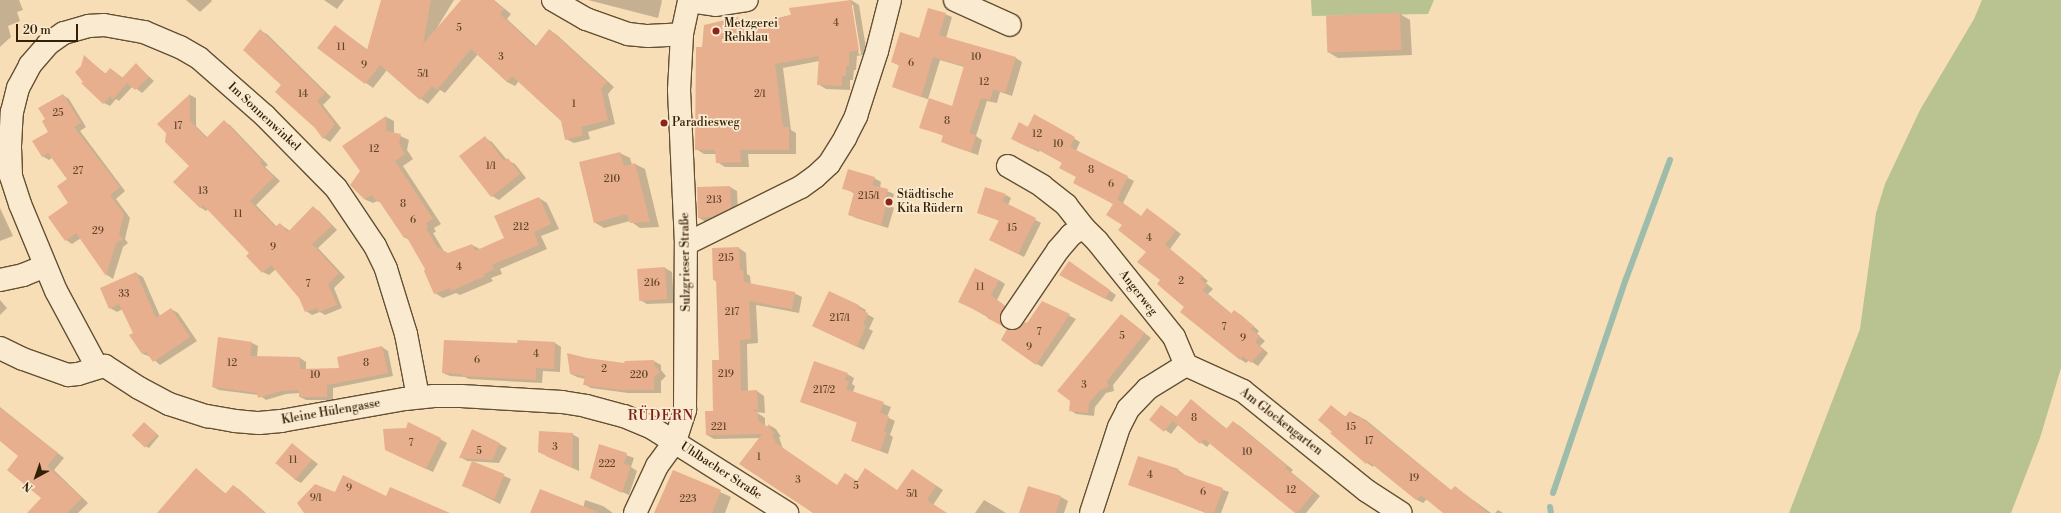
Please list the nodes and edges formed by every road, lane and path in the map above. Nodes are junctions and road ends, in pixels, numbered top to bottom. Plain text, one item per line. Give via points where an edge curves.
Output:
1 (553, 0) edge
2 (689, 0) edge
3 (747, 0) edge
4 (890, 0) edge
5 (955, 0) edge
6 (1010, 25) dead end
7 (682, 34) junction
8 (6, 110) edge
9 (1008, 166) dead end
10 (1082, 227) junction
11 (686, 244) junction
12 (45, 266) junction
13 (0, 280) edge
14 (1012, 318) dead end
15 (0, 348) edge
16 (1186, 365) junction
17 (97, 367) junction
18 (418, 397) junction
19 (675, 441) junction
20 (635, 513) edge
21 (787, 513) edge
22 (1091, 513) edge
23 (1402, 513) edge

1 - 7 street via 586,19 624,33 648,36
2 - 3 street via 716,5
2 - 7 street, Sulzgrieser Straße
4 - 11 street via 858,110 845,138 828,164 801,187
5 - 6 street
7 - 11 street, Sulzgrieser Straße via 679,64 680,125
8 - 12 street, Im Sonnenwinkel via 12,176 20,204
8 - 18 street, Im Sonnenwinkel via 30,65 48,44 74,29 97,25 127,28 193,53 265,116 330,182 375,246 388,275 403,322
9 - 10 street, Angerweg via 1051,192 1066,205
10 - 14 street via 1058,250
10 - 16 street, Angerweg via 1097,241 1174,337
11 - 19 street, Sulzgrieser Straße via 685,410
12 - 13 street via 23,275
12 - 17 street, Im Sonnenwinkel
15 - 17 street via 23,360 68,375
16 - 22 street via 1147,389 1128,409 1119,427
16 - 23 street, Am Glockengarten via 1243,391 1367,491
17 - 18 street, Kleine Hülengasse via 109,367 139,388 169,404 207,416 235,421 281,421
18 - 19 street, Kleine Hülengasse via 461,396 572,403 624,416
19 - 20 street, Sulzgrieser Straße via 657,466
19 - 21 street, Uhlbacher Straße

